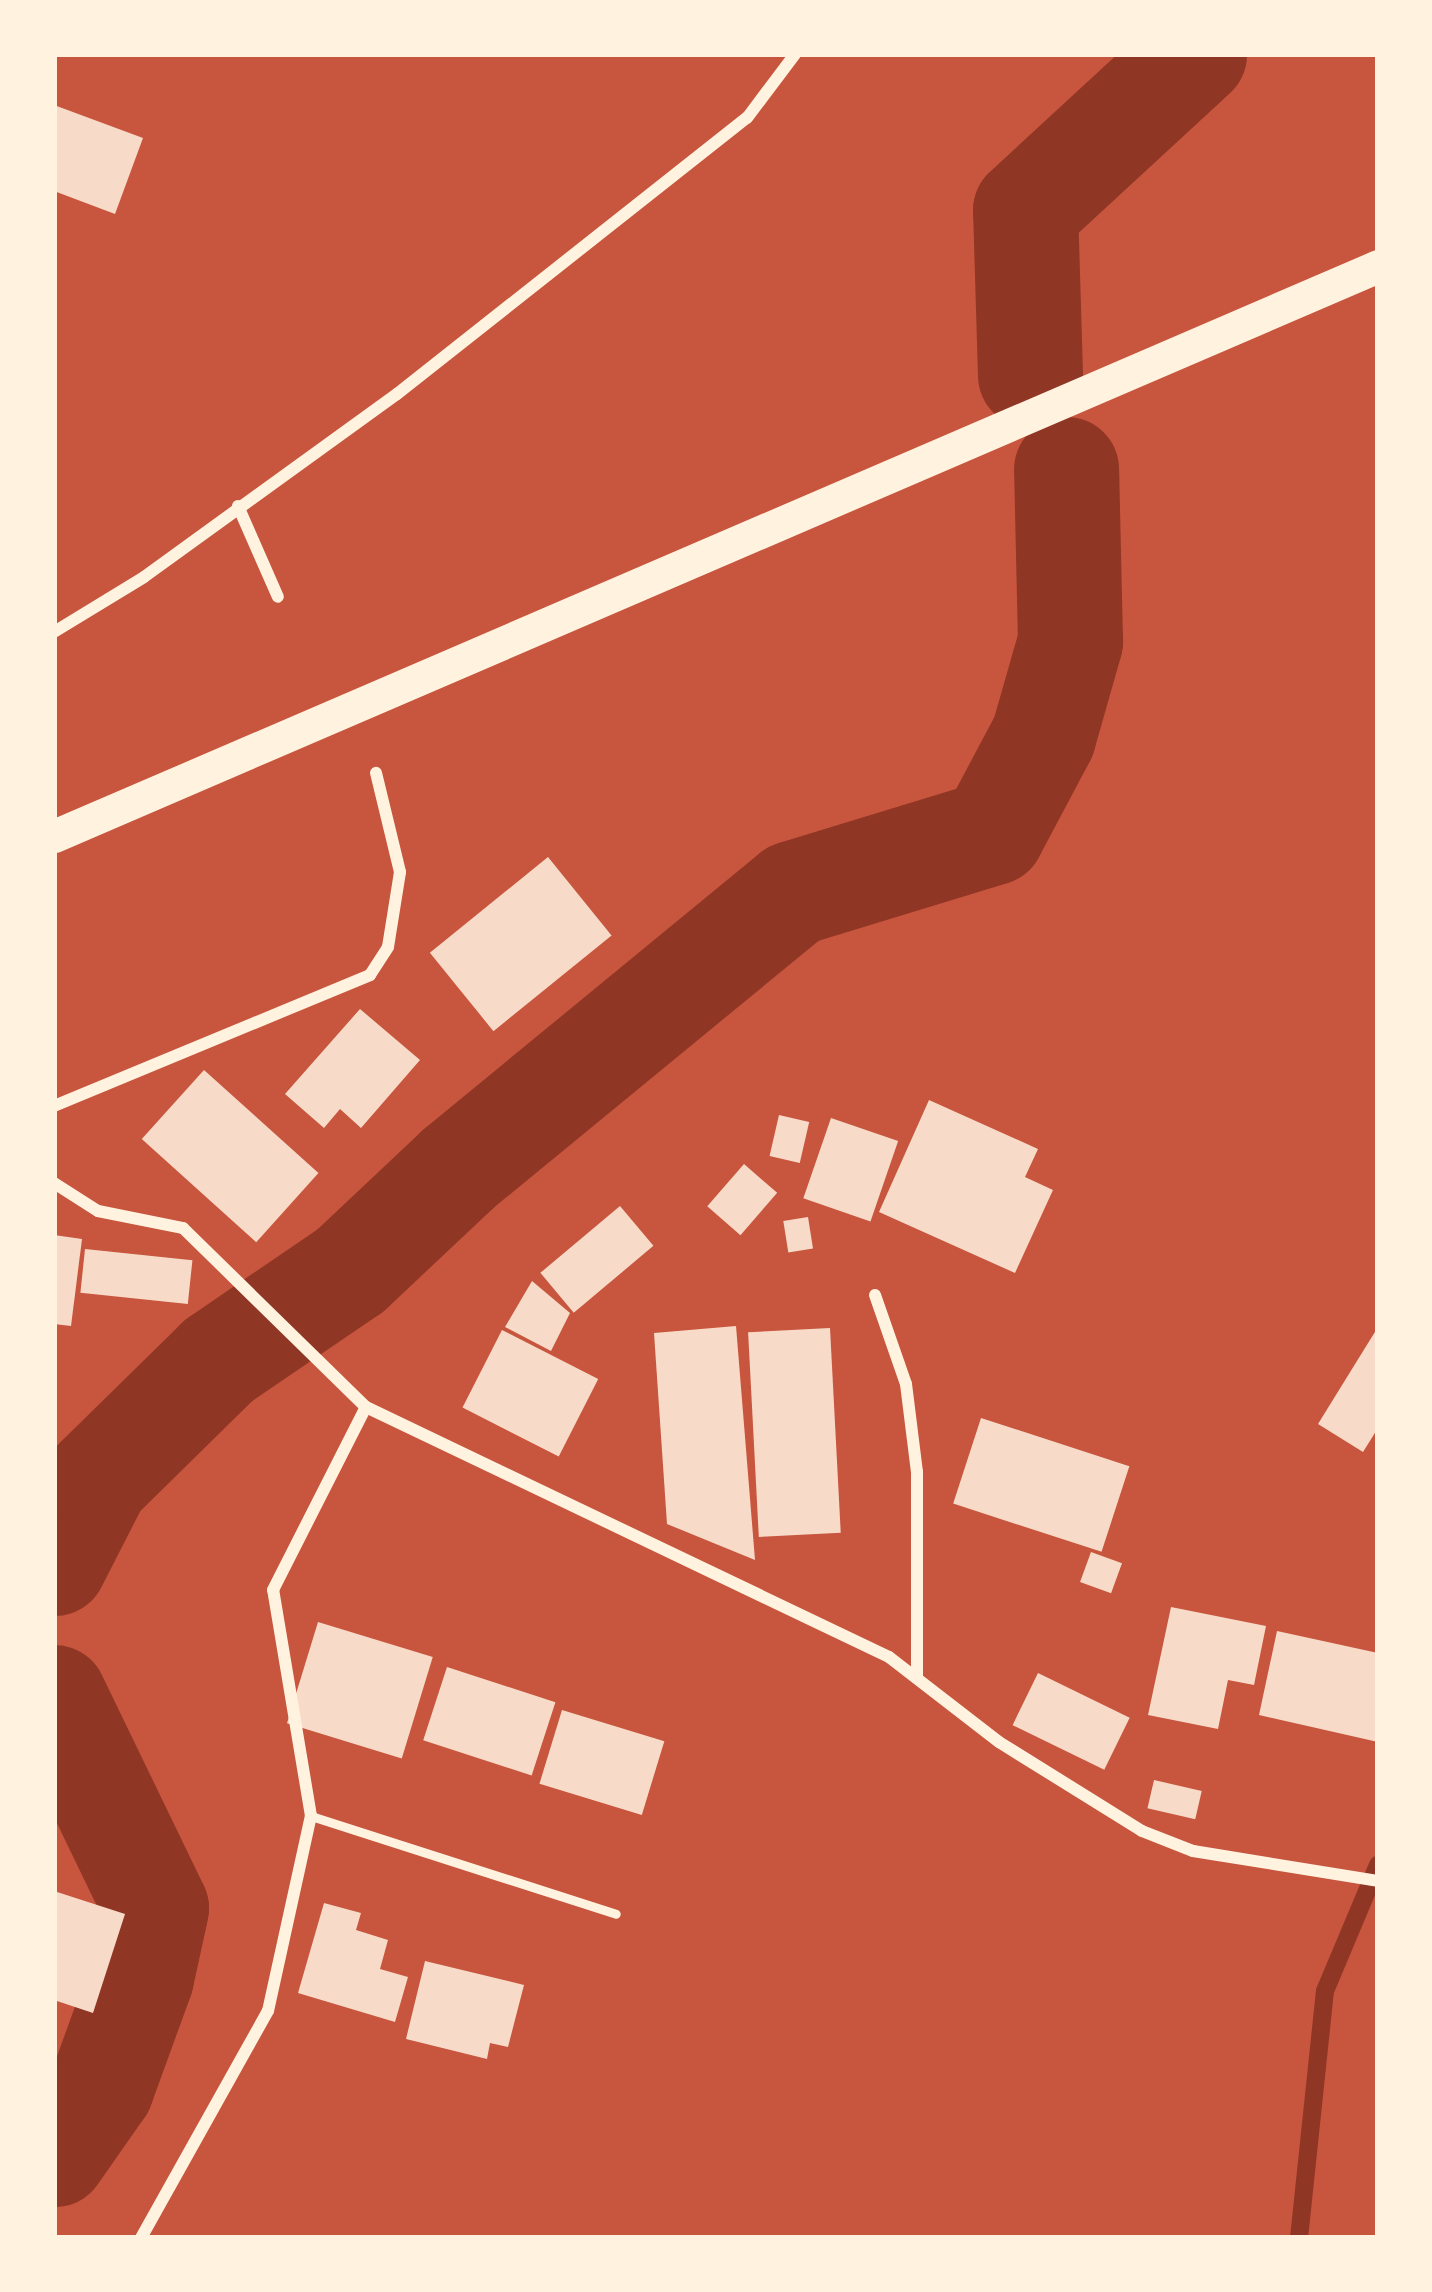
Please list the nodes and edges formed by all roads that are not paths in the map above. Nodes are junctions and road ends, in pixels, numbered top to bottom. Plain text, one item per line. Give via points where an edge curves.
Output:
1 (795, 54) edge
2 (1378, 266) edge
3 (238, 506) junction
4 (278, 597) dead end
5 (54, 632) edge
6 (376, 772) dead end
7 (54, 836) edge
8 (54, 1106) edge
9 (54, 1183) edge
10 (875, 1295) dead end
11 (366, 1407) junction
12 (917, 1678) junction
13 (310, 1816) junction
14 (1378, 1881) edge
15 (616, 1914) dead end
16 (141, 2238) edge

1 - 3 street via 747,118 397,394
2 - 7 highway
3 - 4 street
3 - 5 street
6 - 8 street via 400,872 388,946 370,975
9 - 11 street via 98,1211 183,1228
10 - 12 street via 906,1384 916,1472
11 - 12 street via 889,1657
11 - 13 street via 273,1590
12 - 14 street via 1000,1742 1142,1831 1193,1851
13 - 15 lane
13 - 16 street via 268,2011

